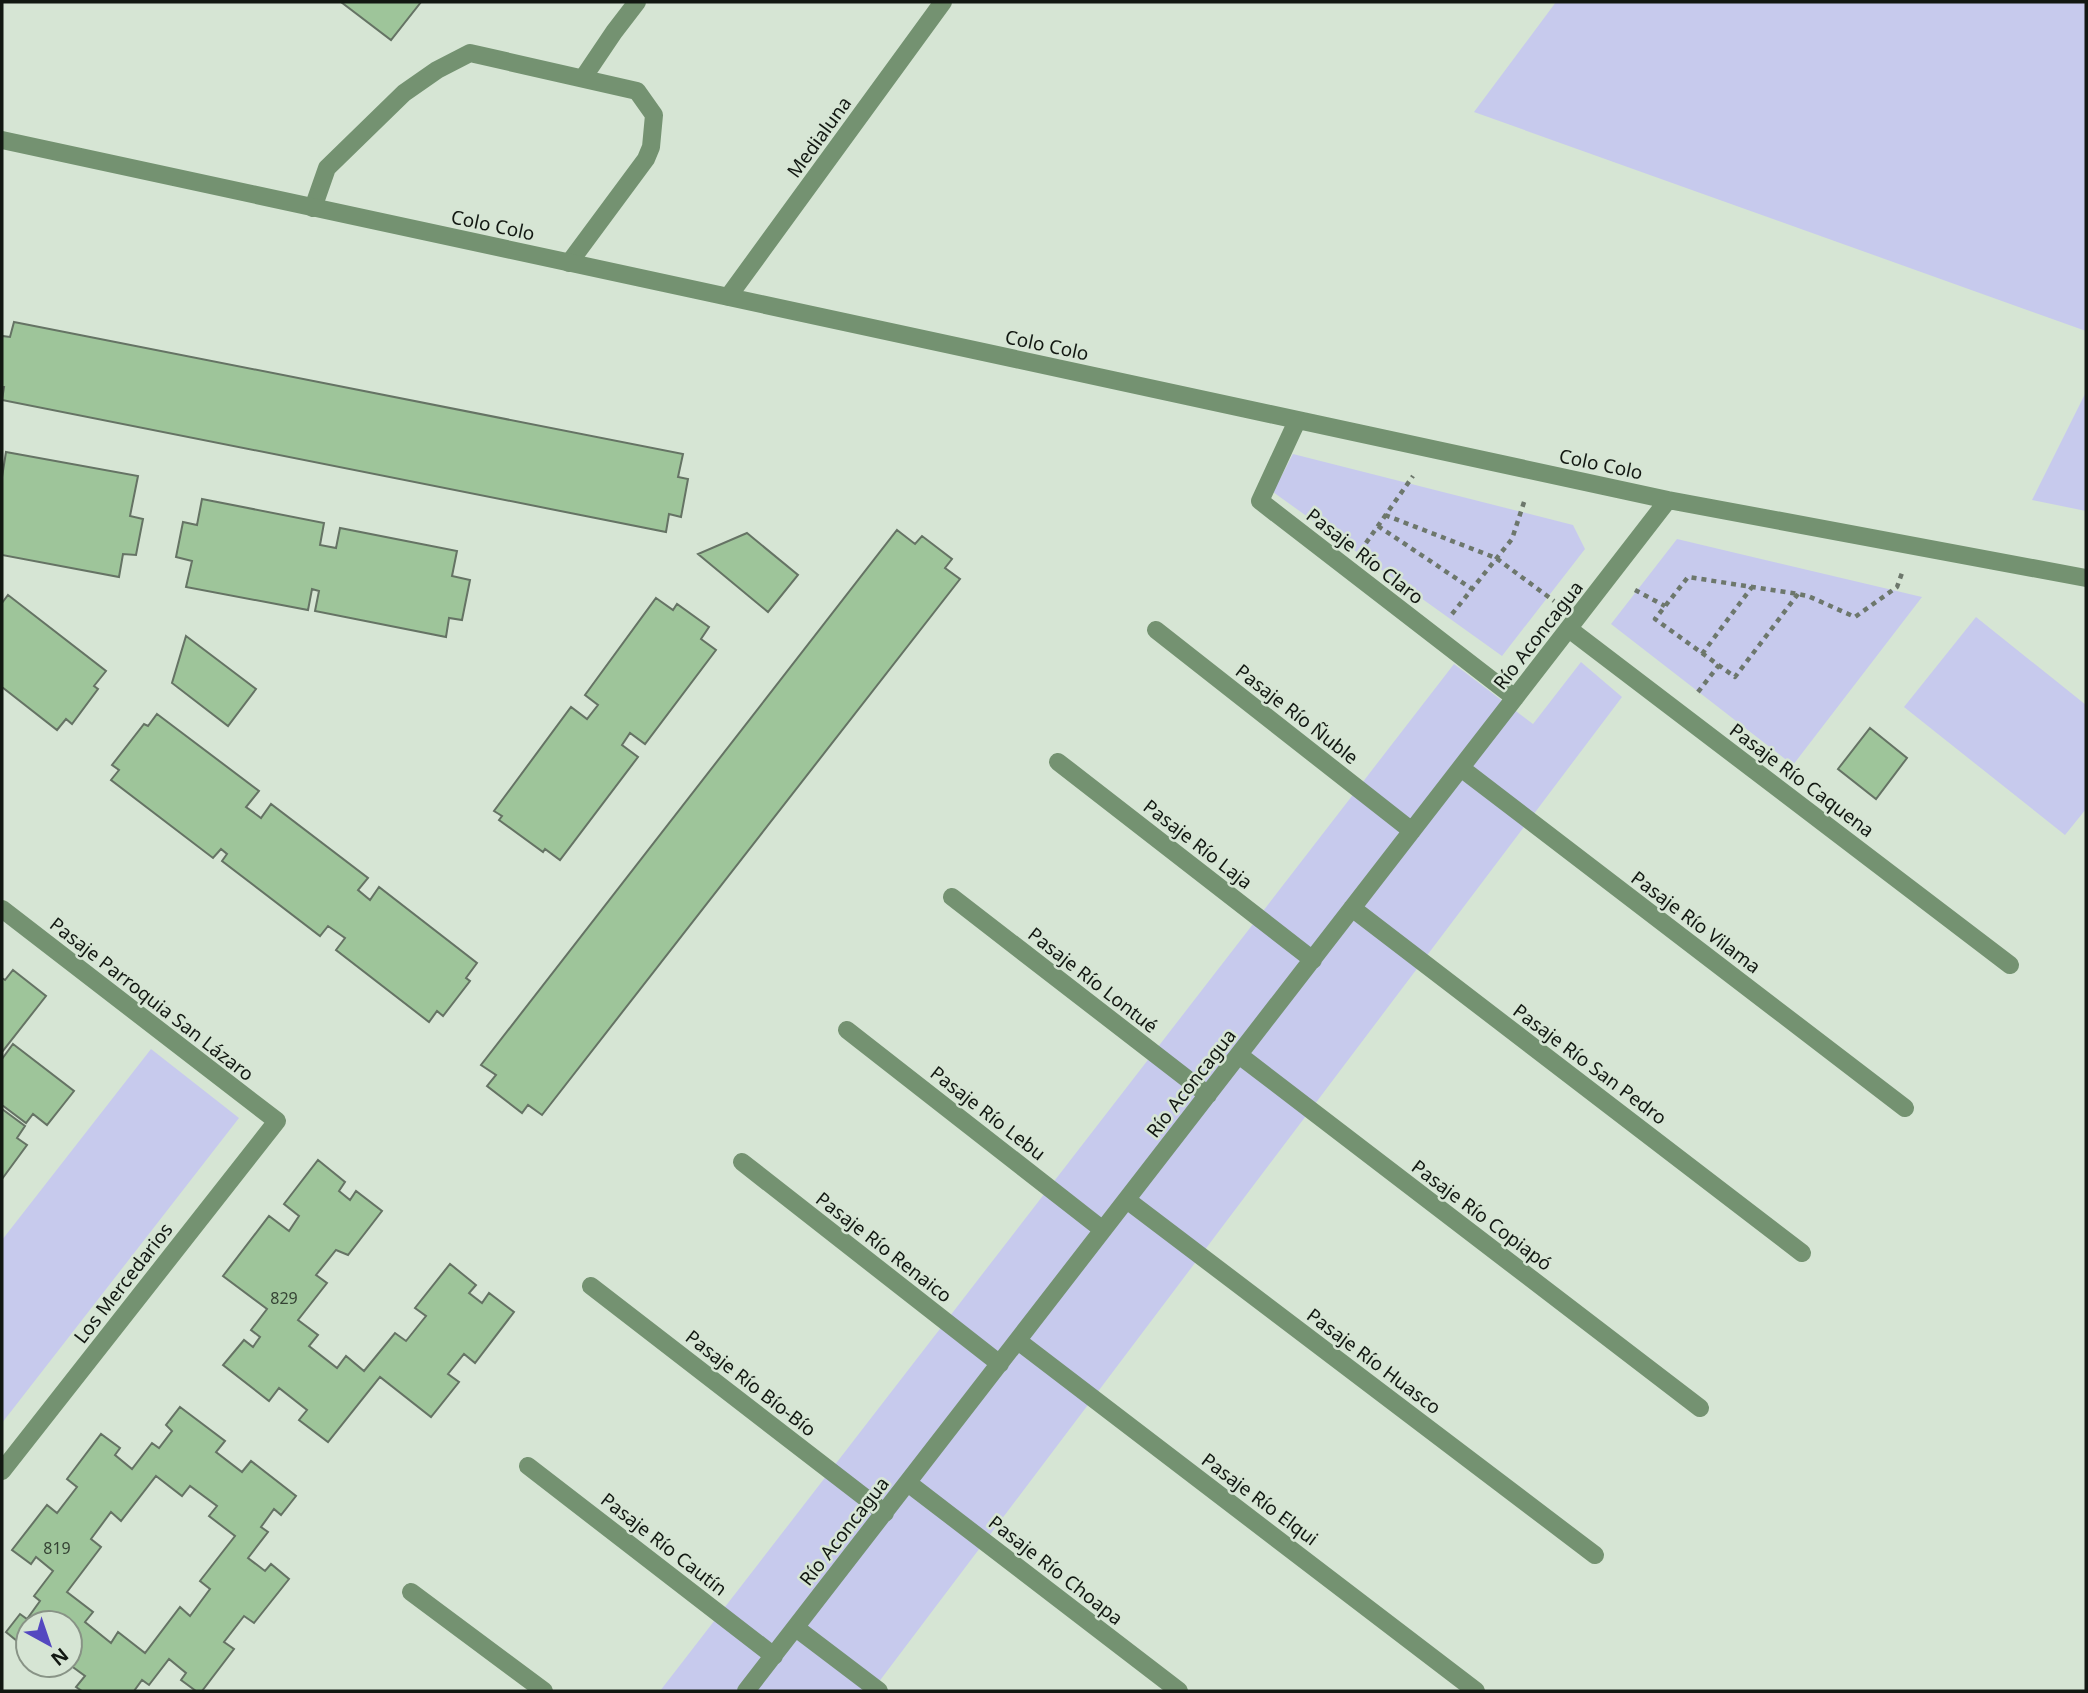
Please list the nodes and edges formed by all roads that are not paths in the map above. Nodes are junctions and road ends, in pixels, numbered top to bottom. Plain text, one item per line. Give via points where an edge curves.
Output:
1 (637, 2) edge
2 (943, 2) edge
3 (583, 78) junction
4 (2, 140) edge
5 (313, 208) junction
6 (569, 263) junction
7 (728, 297) junction
8 (1297, 421) junction
9 (1668, 500) junction
10 (2086, 578) edge
11 (1573, 624) junction
12 (1156, 630) dead end
13 (1515, 698) junction
14 (1058, 762) dead end
15 (1461, 768) junction
16 (1412, 831) junction
17 (952, 897) dead end
18 (1352, 908) junction
19 (2, 909) edge
20 (1313, 960) junction
21 (2010, 965) dead end
22 (847, 1030) dead end
23 (1239, 1055) junction
24 (1208, 1095) junction
25 (1905, 1108) dead end
26 (277, 1121) joint
27 (742, 1162) dead end
28 (1127, 1200) junction
29 (1103, 1230) junction
30 (1802, 1253) dead end
31 (591, 1286) dead end
32 (1018, 1341) junction
33 (1000, 1364) junction
34 (1700, 1408) dead end
35 (528, 1466) dead end
36 (2, 1471) edge
37 (908, 1483) junction
38 (884, 1513) junction
39 (1595, 1555) dead end
40 (411, 1592) dead end
41 (796, 1628) junction
42 (774, 1656) junction
43 (544, 1691) edge
44 (746, 1691) edge
45 (879, 1691) edge
46 (1179, 1691) edge
47 (1476, 1691) edge

1 - 3 street
2 - 7 street, Medialuna
3 - 5 street via 470,53 404,93 327,168
3 - 6 street via 637,91 654,115 646,159
4 - 5 street, Colo Colo
5 - 6 street, Colo Colo
6 - 7 street, Colo Colo
7 - 8 street, Colo Colo
8 - 9 street, Colo Colo
8 - 13 street, Pasaje Río Claro via 1259,501
9 - 10 street, Colo Colo
9 - 11 street, Río Aconcagua
11 - 13 street, Río Aconcagua
11 - 21 street, Pasaje Río Caquena
12 - 16 street, Pasaje Río Ñuble
13 - 15 street, Río Aconcagua
14 - 20 street, Pasaje Río Laja
15 - 16 street, Río Aconcagua
15 - 25 street, Pasaje Río Vilama
16 - 18 street, Río Aconcagua
17 - 24 street, Pasaje Río Lontué
18 - 20 street, Río Aconcagua
18 - 30 street, Pasaje Río San Pedro
19 - 26 street, Pasaje Parroquia San Lázaro
20 - 23 street, Río Aconcagua
22 - 29 street, Pasaje Río Lebu
23 - 24 street, Río Aconcagua
23 - 34 street, Pasaje Río Copiapó
24 - 28 street, Río Aconcagua
26 - 36 street, Los Mercedarios
27 - 33 street, Pasaje Río Renaico
28 - 29 street, Río Aconcagua
28 - 39 street, Pasaje Río Huasco
29 - 32 street, Río Aconcagua
31 - 38 street, Pasaje Río Bío-Bío
32 - 33 street, Río Aconcagua
32 - 47 street, Pasaje Río Elqui
33 - 37 street, Río Aconcagua
35 - 42 street, Pasaje Río Cautín
37 - 38 street, Río Aconcagua
37 - 46 street, Pasaje Río Choapa
38 - 41 street, Río Aconcagua
40 - 43 street
41 - 42 street, Río Aconcagua
41 - 45 street
42 - 44 street, Río Aconcagua

